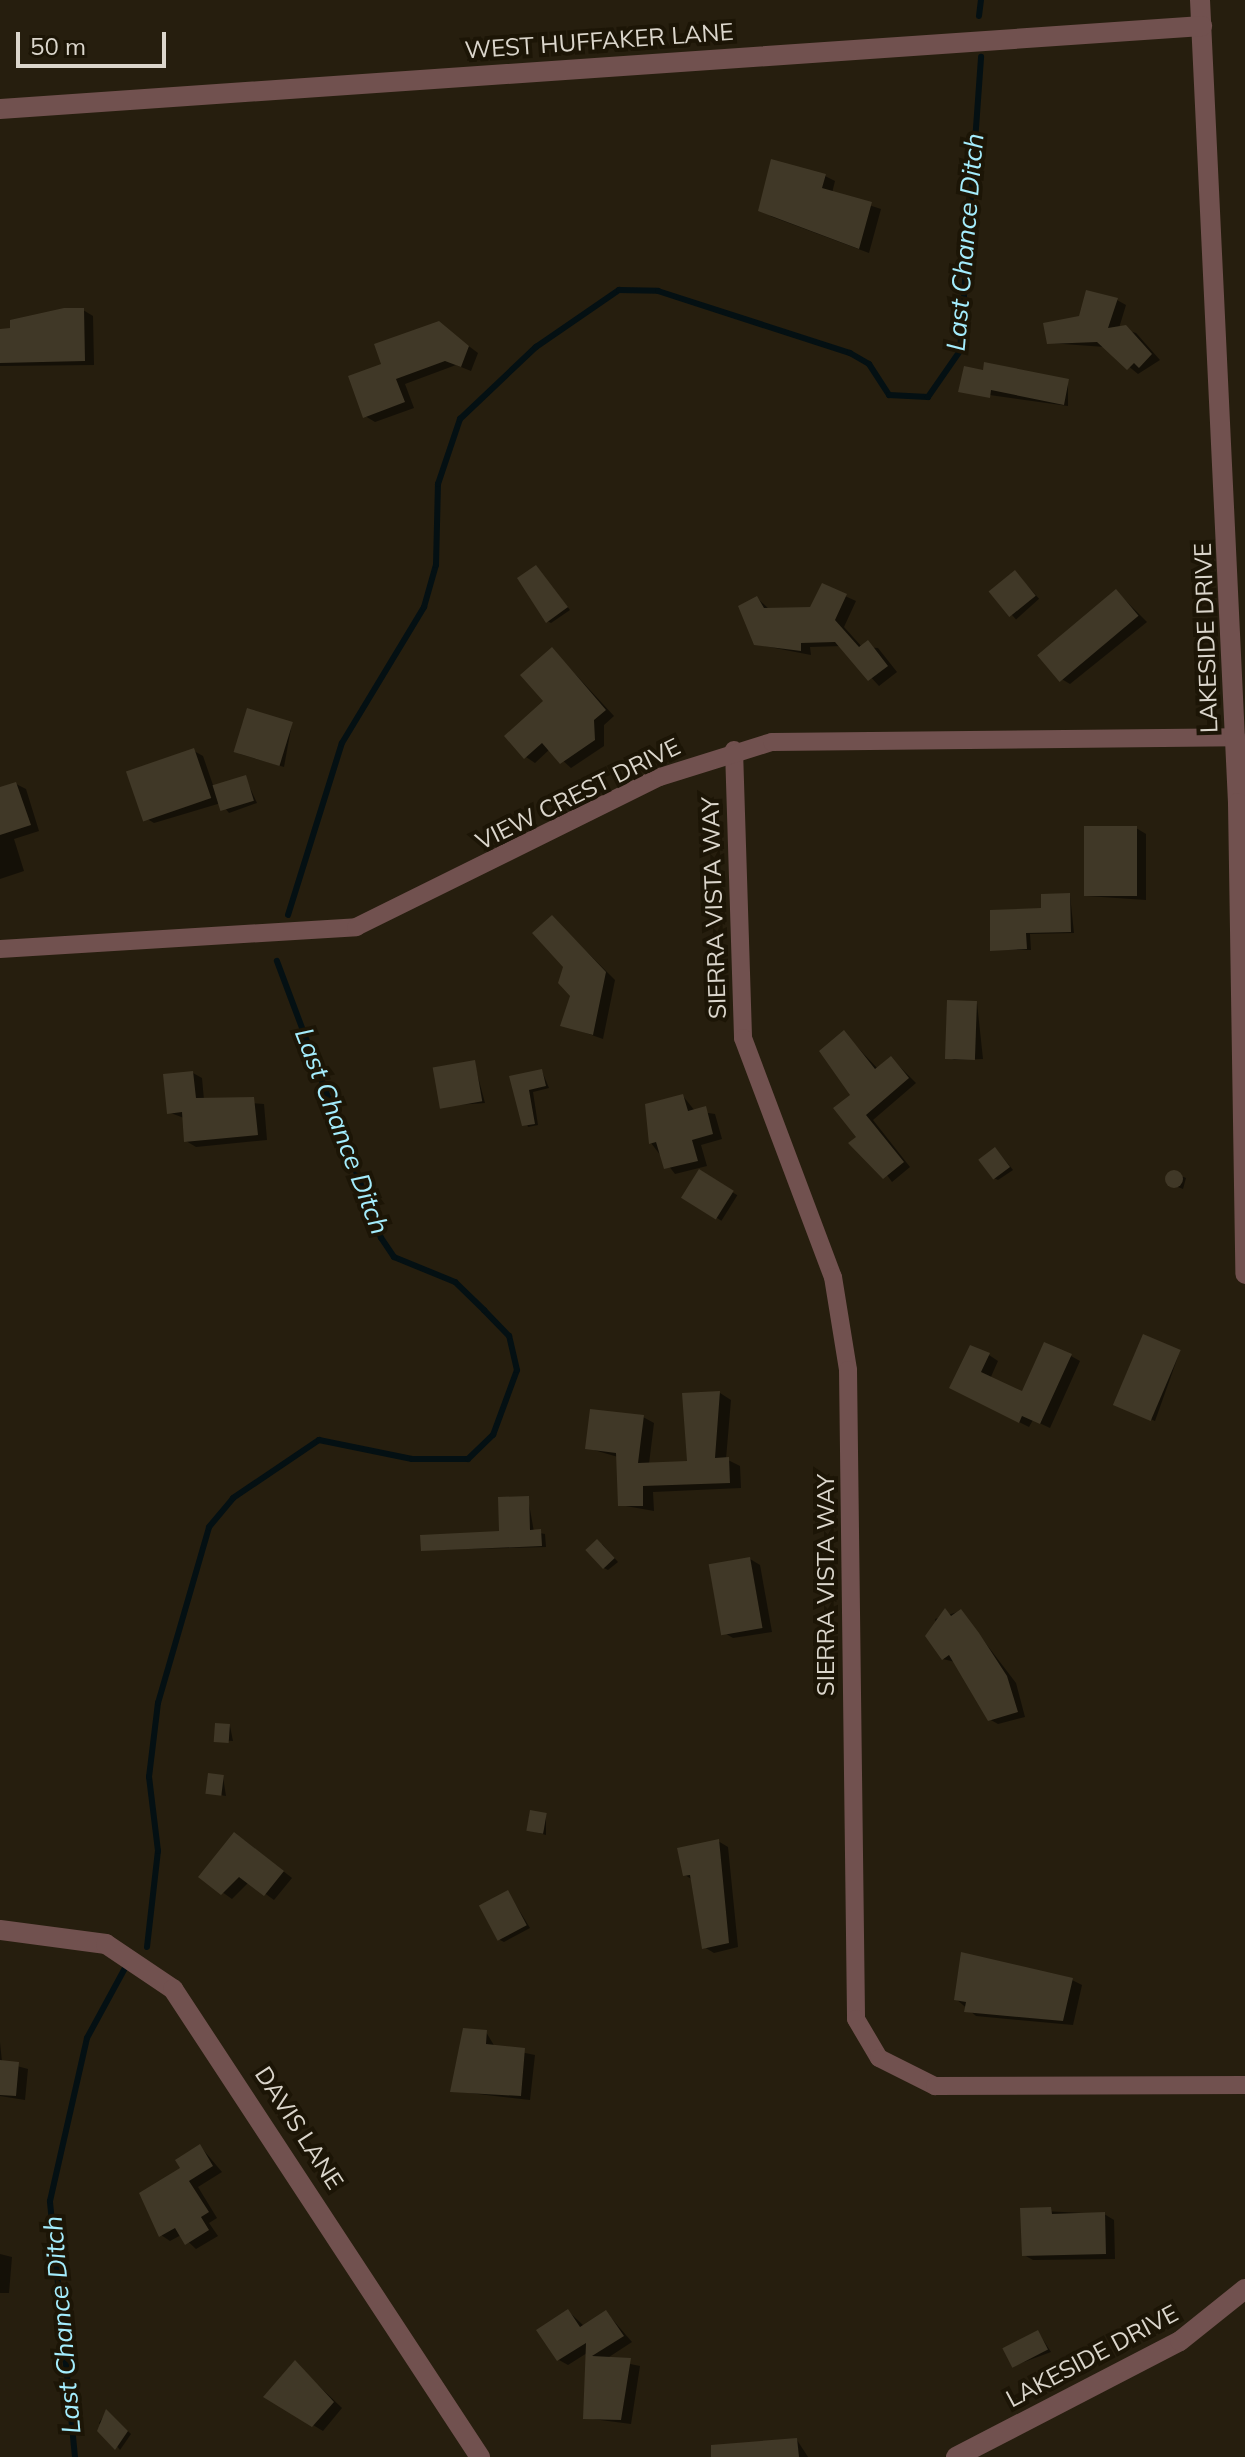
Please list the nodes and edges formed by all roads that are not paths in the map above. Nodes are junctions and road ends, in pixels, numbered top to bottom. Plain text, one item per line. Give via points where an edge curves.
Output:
1 (1200, 0) edge
2 (1202, 26) junction
3 (0, 109) edge
4 (1236, 737) junction
5 (734, 750) junction
6 (0, 949) edge
7 (1244, 1162) edge
8 (1245, 1274) edge
9 (0, 1930) edge
10 (1245, 2085) edge
11 (1245, 2289) edge
12 (480, 2457) edge
13 (956, 2457) edge

1 - 2 street, LAKESIDE DRIVE
2 - 3 street, WEST HUFFAKER LANE
2 - 4 street, LAKESIDE DRIVE
4 - 5 street, VIEW CREST DRIVE via 813,738
4 - 7 street, LAKESIDE DRIVE
5 - 6 street, VIEW CREST DRIVE via 660,777 356,927
5 - 10 street, SIERRA VISTA WAY via 743,1038 833,1277 848,1370 856,2019 894,2071 935,2086
7 - 8 street, LAKESIDE DRIVE
9 - 12 street, DAVIS LANE via 106,1944 173,1989
11 - 13 street, LAKESIDE DRIVE via 1180,2341

